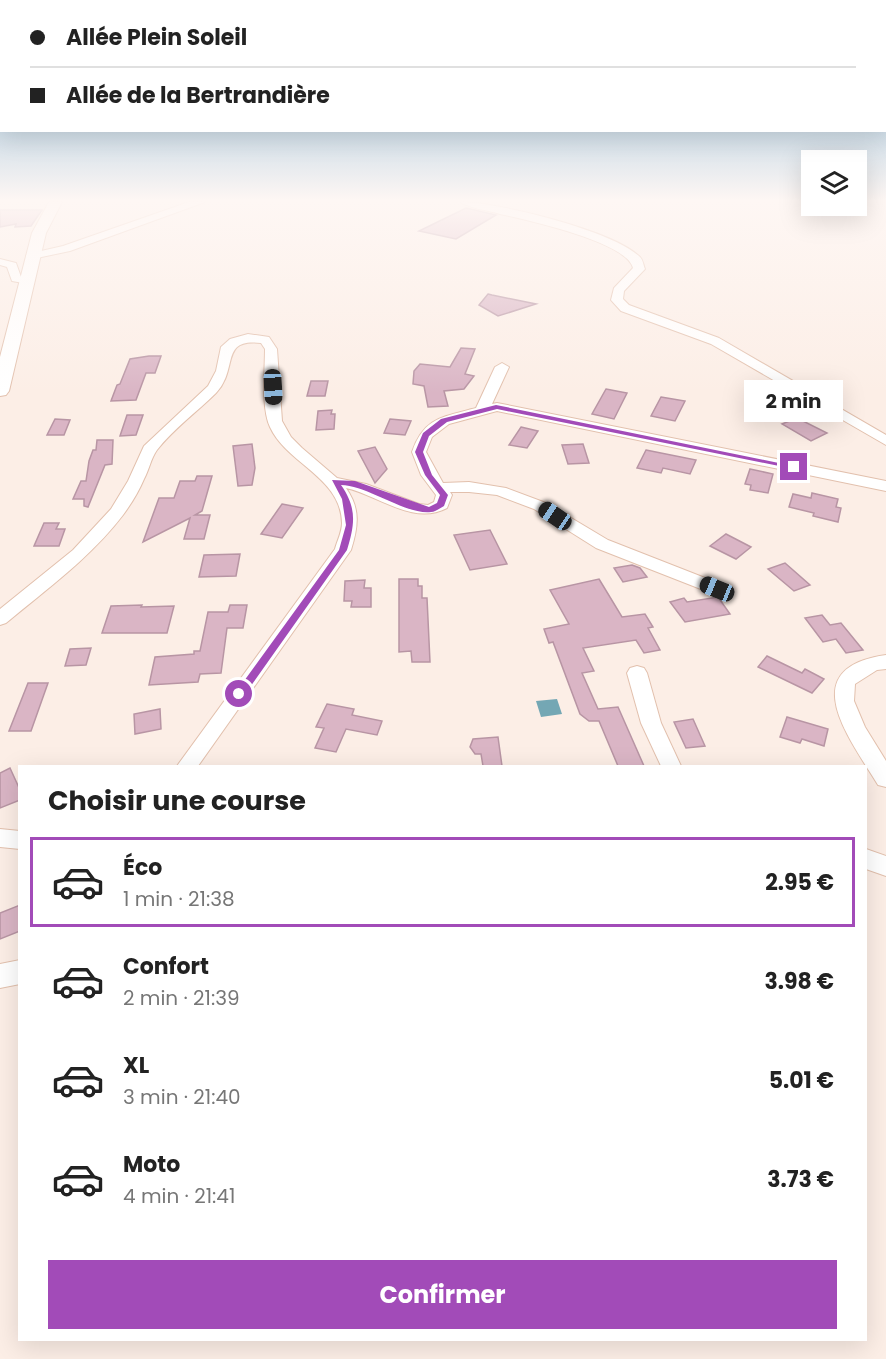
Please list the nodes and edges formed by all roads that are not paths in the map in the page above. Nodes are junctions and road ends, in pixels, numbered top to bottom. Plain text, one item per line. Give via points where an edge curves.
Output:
1 (12, 265) edge
2 (29, 265) edge
3 (638, 265) edge
4 (25, 282) junction
5 (502, 367) dead end
6 (0, 391) edge
7 (482, 411) junction
8 (886, 441) edge
9 (335, 482) junction
10 (886, 486) edge
11 (438, 488) junction
12 (717, 589) dead end
13 (0, 619) edge
14 (886, 662) edge
15 (637, 673) dead end
16 (188, 765) edge
17 (672, 765) edge
18 (886, 779) edge
19 (0, 838) edge
20 (18, 840) edge
21 (867, 859) edge
22 (886, 866) edge
23 (18, 972) edge
24 (0, 976) edge

1 - 4 street via 16,279
2 - 4 main road
3 - 8 street via 618,290 617,300 625,308 715,341
4 - 6 main road
5 - 7 street
7 - 10 street via 496,407
7 - 11 street via 444,421 425,435 419,452
9 - 11 street via 352,483 430,510 441,505 444,495
9 - 13 street via 288,445 275,424 271,349 265,339 234,342 226,350 223,371 213,388 148,449 136,481 117,512 79,554
9 - 16 street via 346,499 350,525 343,550
11 - 12 street via 500,491 540,506 602,544
14 - 18 street via 872,664 846,681 844,701 855,729
15 - 17 street via 651,723
19 - 20 street
21 - 22 street
23 - 24 street

